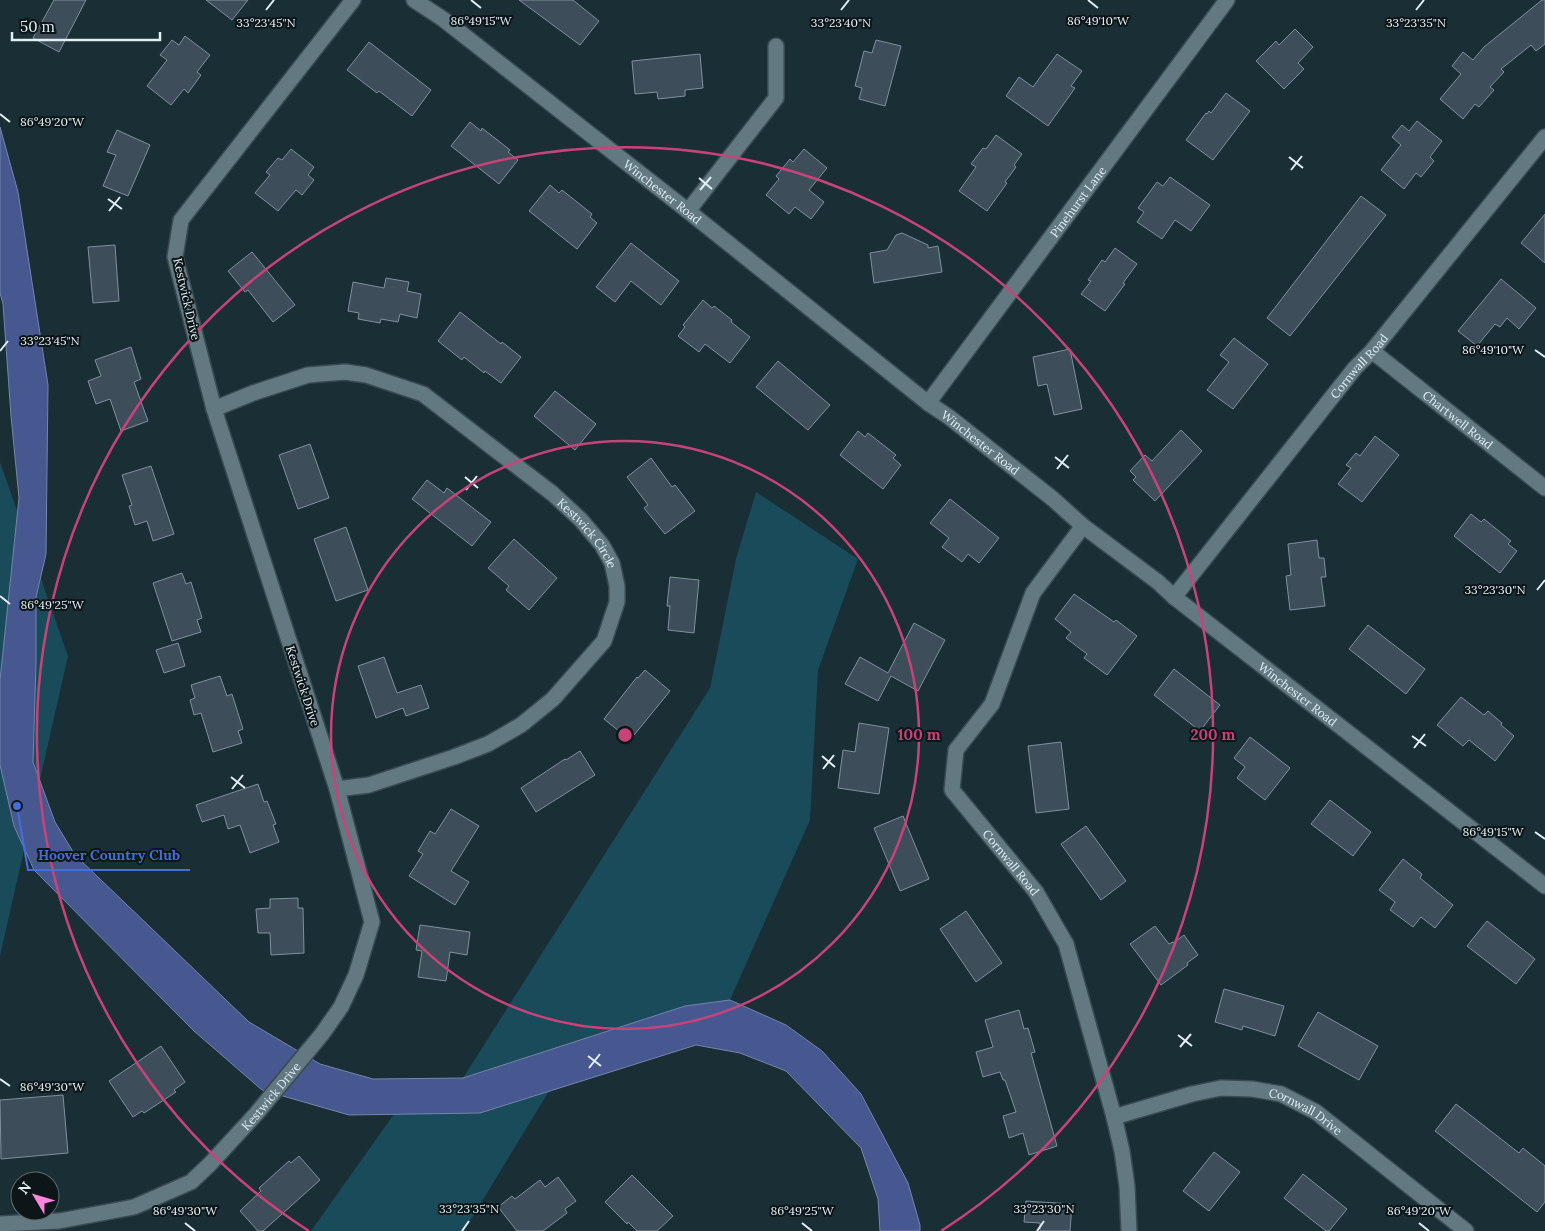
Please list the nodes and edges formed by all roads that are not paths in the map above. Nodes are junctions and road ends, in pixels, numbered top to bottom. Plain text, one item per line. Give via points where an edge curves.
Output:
1 (353, 0) edge
2 (414, 0) edge
3 (1228, 0) edge
4 (776, 46) dead end
5 (1545, 137) edge
6 (688, 211) junction
7 (1372, 351) junction
8 (928, 403) junction
9 (214, 409) junction
10 (1545, 488) edge
11 (1084, 526) junction
12 (1174, 597) junction
13 (337, 790) junction
14 (1545, 886) edge
15 (1114, 1117) junction
16 (0, 1224) edge
17 (1129, 1231) edge
18 (1466, 1231) edge

1 - 9 street, Kestwick Drive via 181,220 175,257
2 - 6 street, Winchester Road via 443,19
3 - 8 street, Pinehurst Lane
4 - 6 street via 776,98
5 - 7 street, Cornwall Road
6 - 8 street, Winchester Road
7 - 10 street, Chartwell Road
7 - 12 street, Cornwall Road via 1355,368
8 - 11 street, Winchester Road
9 - 13 street, Kestwick Drive
9 - 13 street, Kestwick Circle via 308,375 345,372 366,375 422,394 553,494 602,545 612,563 618,586 617,602 604,641 553,699 534,715 506,734 454,757 369,785
11 - 12 street, Winchester Road
11 - 15 street, Cornwall Road via 1033,593 992,704 956,750 952,790 1036,892 1066,944
12 - 14 street, Winchester Road
13 - 16 street, Kestwick Drive via 372,922 356,975 341,1007 322,1034 256,1114 191,1182 134,1207 59,1221
15 - 17 street, Cornwall Road via 1127,1186
15 - 18 street, Cornwall Drive via 1221,1088 1281,1094 1316,1112

